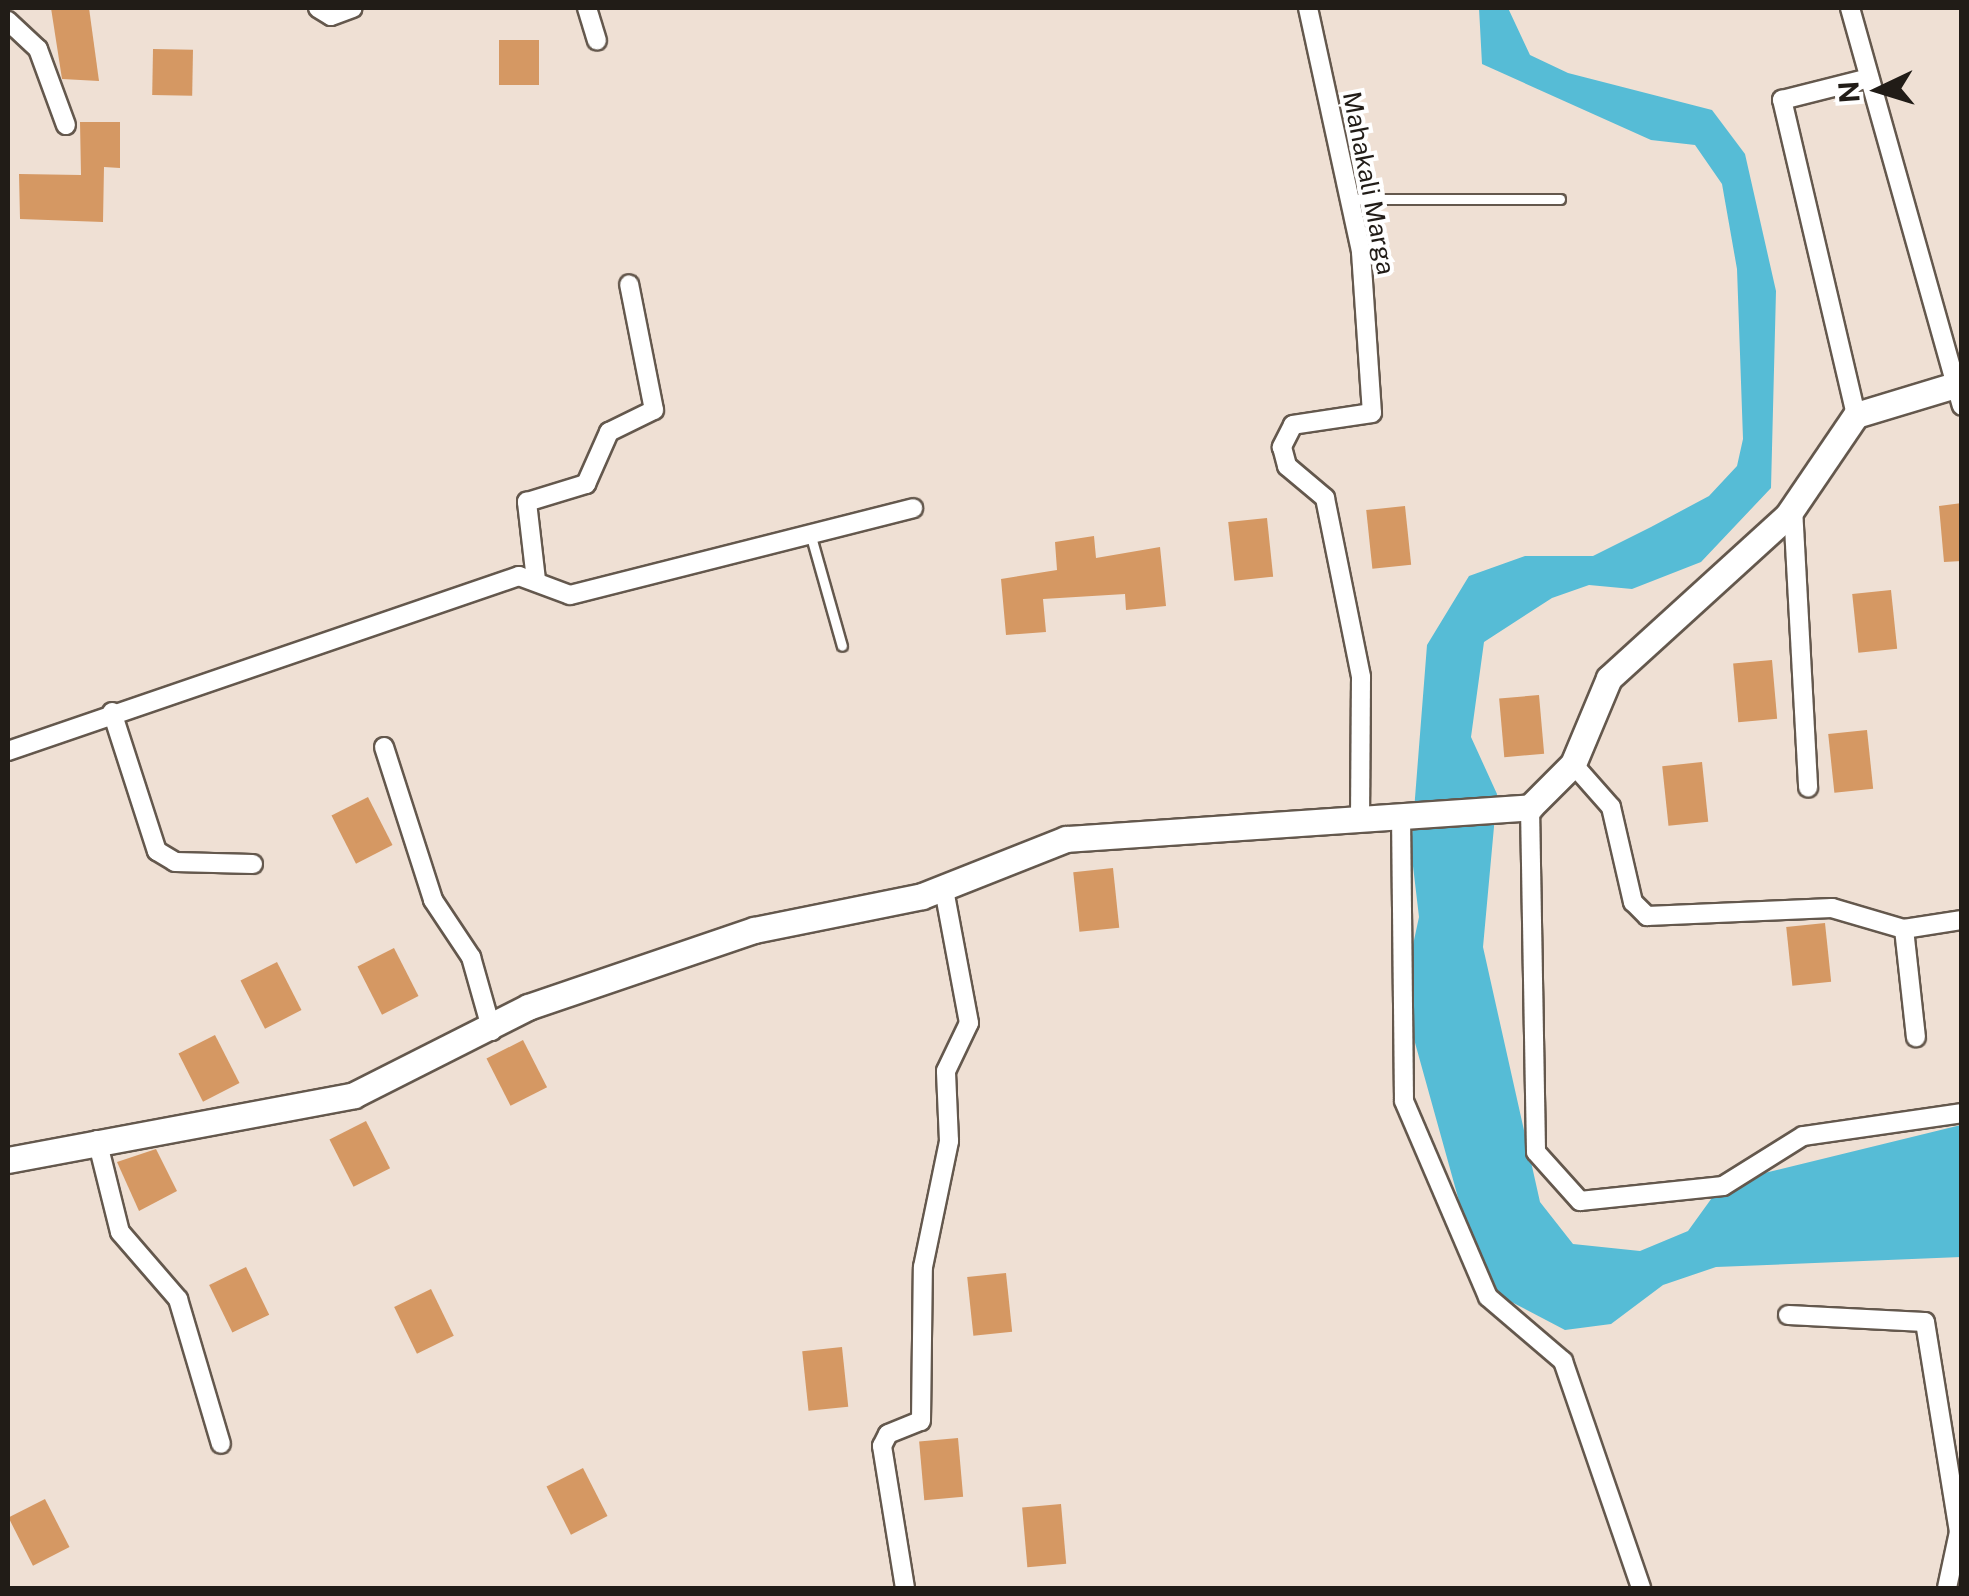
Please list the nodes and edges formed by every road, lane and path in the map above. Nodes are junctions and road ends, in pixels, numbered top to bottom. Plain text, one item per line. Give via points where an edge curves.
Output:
1 (318, 8) edge
2 (353, 8) edge
3 (587, 8) edge
4 (1308, 8) edge
5 (1850, 8) edge
6 (8, 21) edge
7 (597, 41) dead end
8 (1869, 78) junction
9 (66, 125) dead end
10 (1350, 199) junction
11 (1560, 199) dead end
12 (629, 284) dead end
13 (1958, 391) edge
14 (1856, 414) junction
15 (913, 508) dead end
16 (1793, 508) junction
17 (810, 534) junction
18 (536, 580) junction
19 (842, 646) dead end
20 (112, 712) junction
21 (384, 747) dead end
22 (8, 751) edge
23 (1573, 764) junction
24 (1808, 788) dead end
25 (1518, 808) junction
26 (1406, 814) junction
27 (1360, 818) junction
28 (253, 864) dead end
29 (944, 889) junction
30 (1962, 920) edge
31 (1904, 929) junction
32 (492, 1031) junction
33 (1916, 1037) dead end
34 (1962, 1113) edge
35 (97, 1140) junction
36 (8, 1160) edge
37 (1788, 1315) dead end
38 (221, 1444) dead end
39 (905, 1588) edge
40 (1640, 1588) edge
41 (1947, 1588) edge

1 - 2 street via 331,16
3 - 7 street
4 - 10 street, Mahakali Marga
5 - 8 street
6 - 9 street via 33,39
8 - 13 street
8 - 14 street via 1782,100
10 - 11 lane
10 - 27 street, Mahakali Marga via 1372,413 1294,425 1282,446 1287,466 1324,498 1360,677
12 - 18 street via 654,410 610,432 586,484 527,502
13 - 14 main road
14 - 16 main road
15 - 17 street
16 - 23 main road via 1609,678
16 - 24 street
17 - 18 street via 570,595
17 - 19 lane
18 - 20 street via 518,576 388,615
20 - 22 street
20 - 28 street via 157,851 175,862
21 - 32 street via 433,900 471,957
23 - 25 main road
23 - 31 street via 1611,806 1634,902 1646,916 1832,908
25 - 26 main road
25 - 34 street via 1536,1152 1580,1200 1715,1188 1803,1136
26 - 27 main road
26 - 40 street via 1404,1101 1488,1297 1563,1361
27 - 29 main road via 1066,839
29 - 32 main road via 696,947 528,1006
29 - 39 street via 968,1023 946,1071 949,1141 923,1266 921,1421 888,1434 882,1446
30 - 31 street
31 - 33 street
32 - 35 main road via 354,1094
35 - 36 main road
35 - 38 street via 120,1232 178,1299
37 - 41 street via 1925,1322 1959,1532

